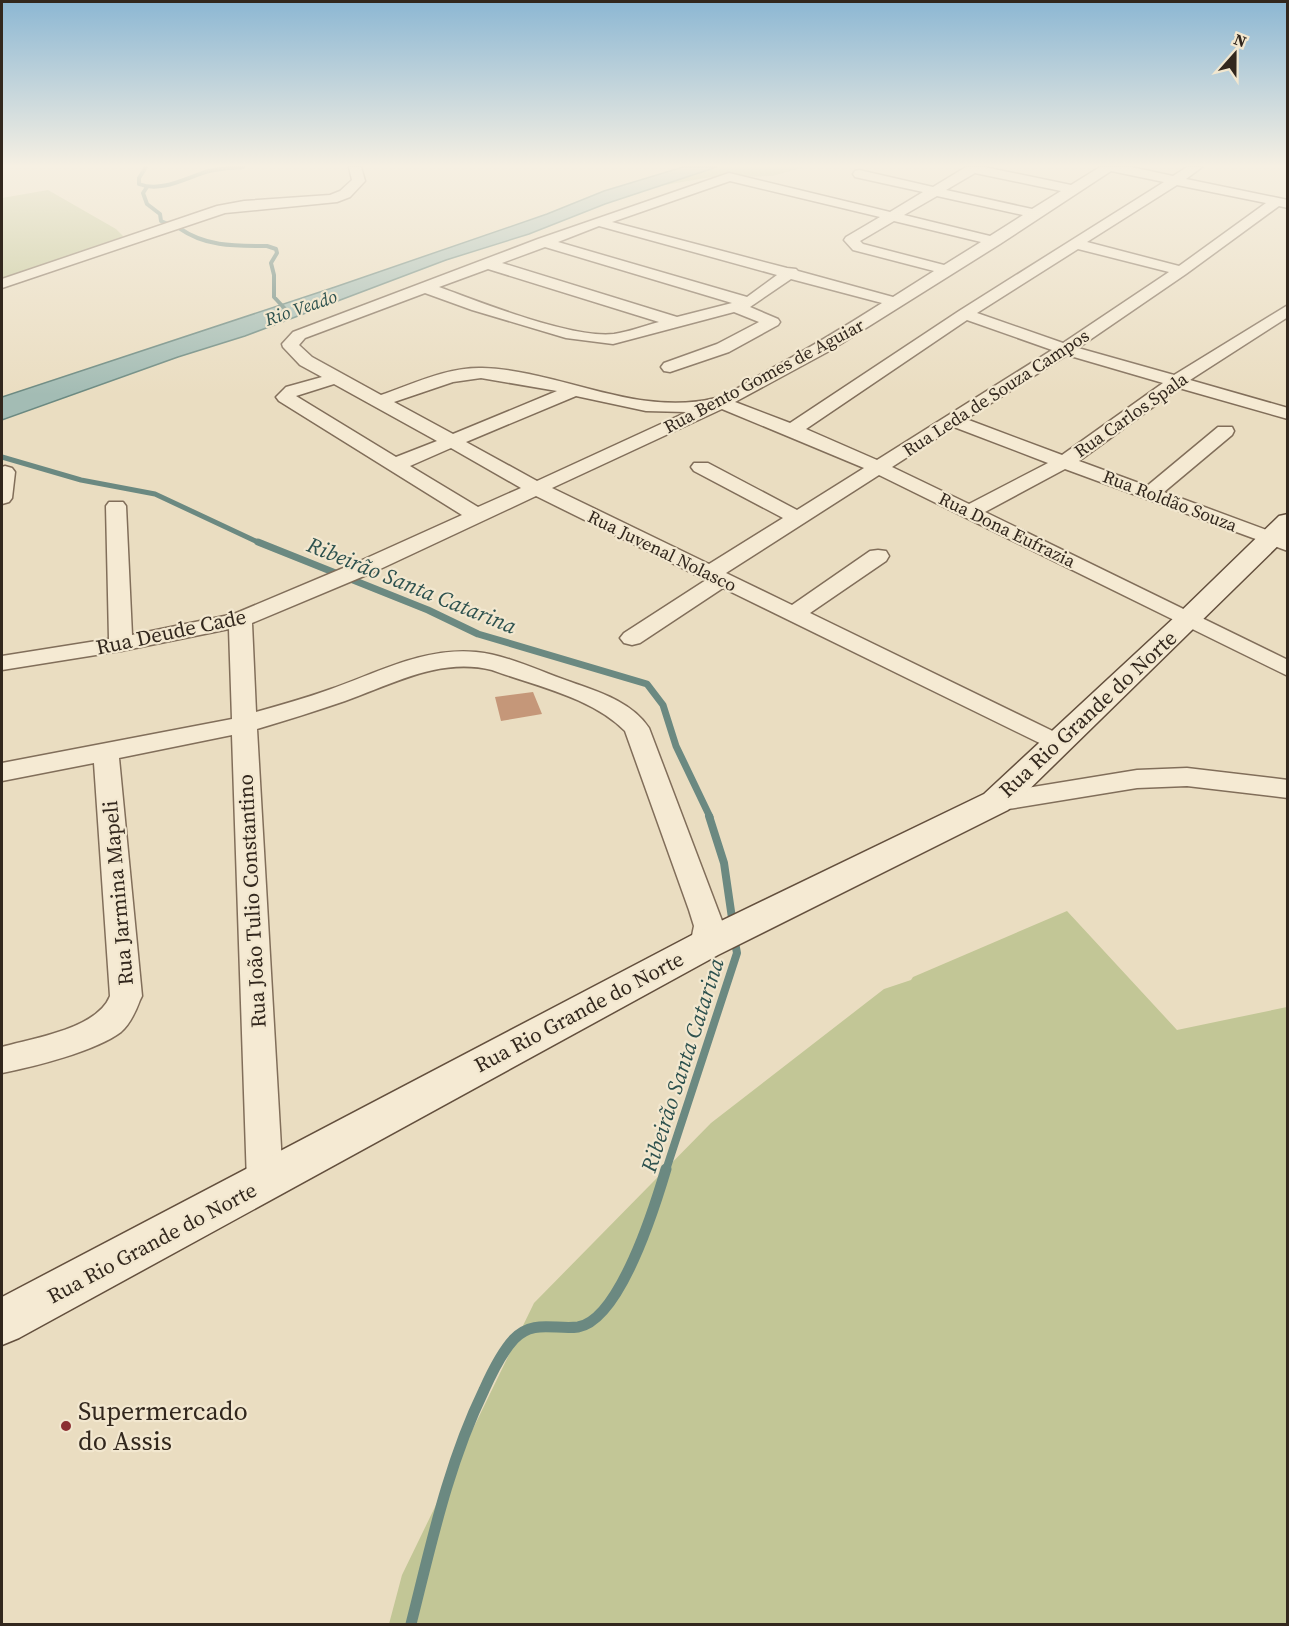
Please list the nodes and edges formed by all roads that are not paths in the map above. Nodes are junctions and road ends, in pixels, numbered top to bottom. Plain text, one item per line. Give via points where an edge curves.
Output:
1 (123, 243) edge
2 (541, 243) edge
3 (546, 243) edge
4 (679, 243) edge
5 (852, 243) edge
6 (993, 243) edge
7 (1077, 243) joint
8 (1223, 243) edge
9 (486, 263) junction
10 (947, 270) junction
11 (1181, 271) junction
12 (791, 272) junction
13 (2, 284) edge
14 (423, 287) junction
15 (895, 302) junction
16 (742, 305) junction
17 (1287, 310) edge
18 (965, 315) junction
19 (672, 321) junction
20 (1065, 349) junction
21 (670, 367) dead end
22 (335, 378) junction
23 (1175, 382) junction
24 (572, 391) junction
25 (381, 401) junction
26 (721, 403) junction
27 (1287, 414) edge
28 (951, 420) junction
29 (792, 430) junction
30 (1225, 431) dead end
31 (453, 441) junction
32 (1066, 462) junction
33 (395, 465) junction
34 (701, 467) dead end
35 (880, 468) junction
36 (5, 472) dead end
37 (538, 489) junction
38 (1150, 494) junction
39 (2, 498) edge
40 (116, 506) dead end
41 (970, 512) junction
42 (478, 516) junction
43 (799, 519) junction
44 (1281, 534) edge
45 (878, 556) dead end
46 (368, 566) joint
47 (715, 577) junction
48 (792, 615) junction
49 (240, 620) junction
50 (1187, 621) junction
51 (632, 638) dead end
52 (121, 644) junction
53 (2, 663) edge
54 (1287, 669) edge
55 (243, 725) junction
56 (1058, 744) junction
57 (106, 752) junction
58 (2, 772) edge
59 (1287, 789) edge
60 (996, 802) junction
61 (705, 945) junction
62 (2, 1060) edge
63 (265, 1182) junction
64 (2, 1322) edge

1 - 13 street
2 - 9 street
3 - 16 street
4 - 12 street
5 - 10 street
6 - 10 street, Rua Bento Gomes de Aguiar
7 - 11 street
7 - 18 street
8 - 11 street, Rua Leda de Souza Campos
9 - 14 street
9 - 19 street
10 - 15 street, Rua Bento Gomes de Aguiar
11 - 20 street, Rua Leda de Souza Campos
12 - 15 street
12 - 16 street
14 - 19 street via 585,337 613,339
14 - 22 street, Rua Juvenal Nolasco via 299,335 290,344 306,361
15 - 26 street, Rua Bento Gomes de Aguiar
16 - 19 street
16 - 21 street via 772,322 723,348
17 - 23 street, Rua Carlos Spala
18 - 20 street
18 - 29 street
20 - 23 street
20 - 28 street, Rua Leda de Souza Campos
22 - 25 street, Rua Juvenal Nolasco
22 - 33 street via 292,390 285,397
23 - 27 street
23 - 32 street, Rua Carlos Spala
24 - 25 street via 518,377 473,373 438,380
24 - 26 street via 646,406 673,408
24 - 31 street
25 - 31 street, Rua Juvenal Nolasco
26 - 29 street, Rua Dona Eufrazia
26 - 37 street, Rua Bento Gomes de Aguiar
28 - 32 street, Rua Roldão Souza
28 - 35 street, Rua Leda de Souza Campos
29 - 35 street, Rua Dona Eufrazia
30 - 38 street
31 - 33 street
31 - 37 street, Rua Juvenal Nolasco
32 - 38 street, Rua Roldão Souza
32 - 41 street, Rua Carlos Spala
33 - 42 street
34 - 43 street
35 - 41 street, Rua Dona Eufrazia
35 - 43 street, Rua Leda de Souza Campos
36 - 39 street
37 - 42 street, Rua Bento Gomes de Aguiar
37 - 47 street, Rua Juvenal Nolasco
38 - 44 street, Rua Roldão Souza
40 - 52 street
41 - 50 street, Rua Dona Eufrazia
42 - 46 street, Rua Bento Gomes de Aguiar
43 - 47 street, Rua Leda de Souza Campos
44 - 50 main road, Rua Rio Grande do Norte
45 - 48 street
46 - 49 street, Rua Deude Cade
47 - 48 street, Rua Juvenal Nolasco
47 - 51 street, Rua Leda de Souza Campos
48 - 56 street, Rua Juvenal Nolasco
49 - 52 street, Rua Deude Cade
49 - 55 street, Rua João Tulio Constantino
50 - 54 street, Rua Dona Eufrazia
50 - 56 main road, Rua Rio Grande do Norte
52 - 53 street, Rua Deude Cade
55 - 57 street
55 - 61 street via 411,667 457,659 500,665 607,704 636,728 644,747 704,910 708,926
55 - 63 street, Rua João Tulio Constantino
56 - 60 main road, Rua Rio Grande do Norte
57 - 58 street
57 - 62 street, Rua Jarmina Mapeli via 126,996 122,1008 107,1024 83,1035
59 - 60 street via 1187,777 1137,779
60 - 61 main road, Rua Rio Grande do Norte
61 - 63 main road, Rua Rio Grande do Norte
63 - 64 main road, Rua Rio Grande do Norte

